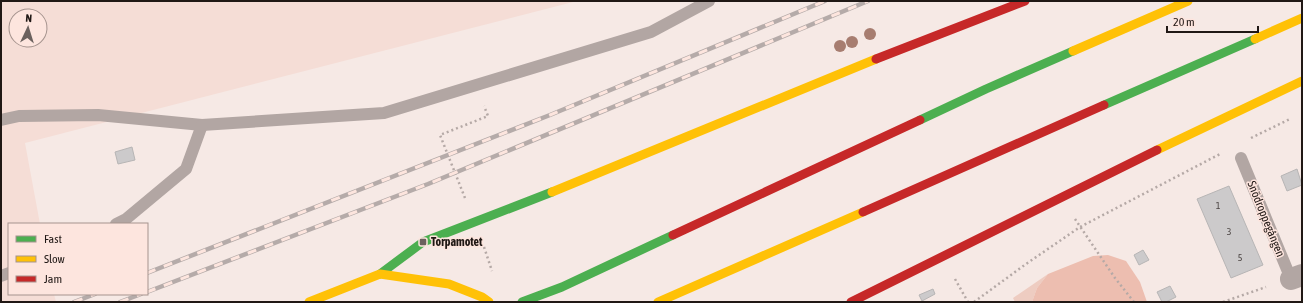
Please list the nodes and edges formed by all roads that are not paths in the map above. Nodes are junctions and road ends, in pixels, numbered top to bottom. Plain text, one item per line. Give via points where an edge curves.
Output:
1 (709, 1) edge
2 (1025, 1) edge
3 (1188, 1) edge
4 (1302, 18) edge
5 (1302, 81) edge
6 (1, 120) edge
7 (202, 125) junction
8 (1241, 158) dead end
9 (118, 223) edge
10 (380, 274) junction
11 (1296, 277) edge
12 (309, 302) edge
13 (489, 302) edge
14 (522, 302) edge
15 (658, 302) edge
16 (851, 302) edge

1 - 7 lane via 651,32 384,113
2 - 10 main road via 423,242
3 - 14 main road via 986,89 562,287
4 - 15 main road
5 - 16 main road via 1156,150
6 - 7 lane via 19,116 98,115
7 - 9 lane via 186,169
8 - 11 lane, Snödroppegången
10 - 12 main road
10 - 13 main road via 449,284

